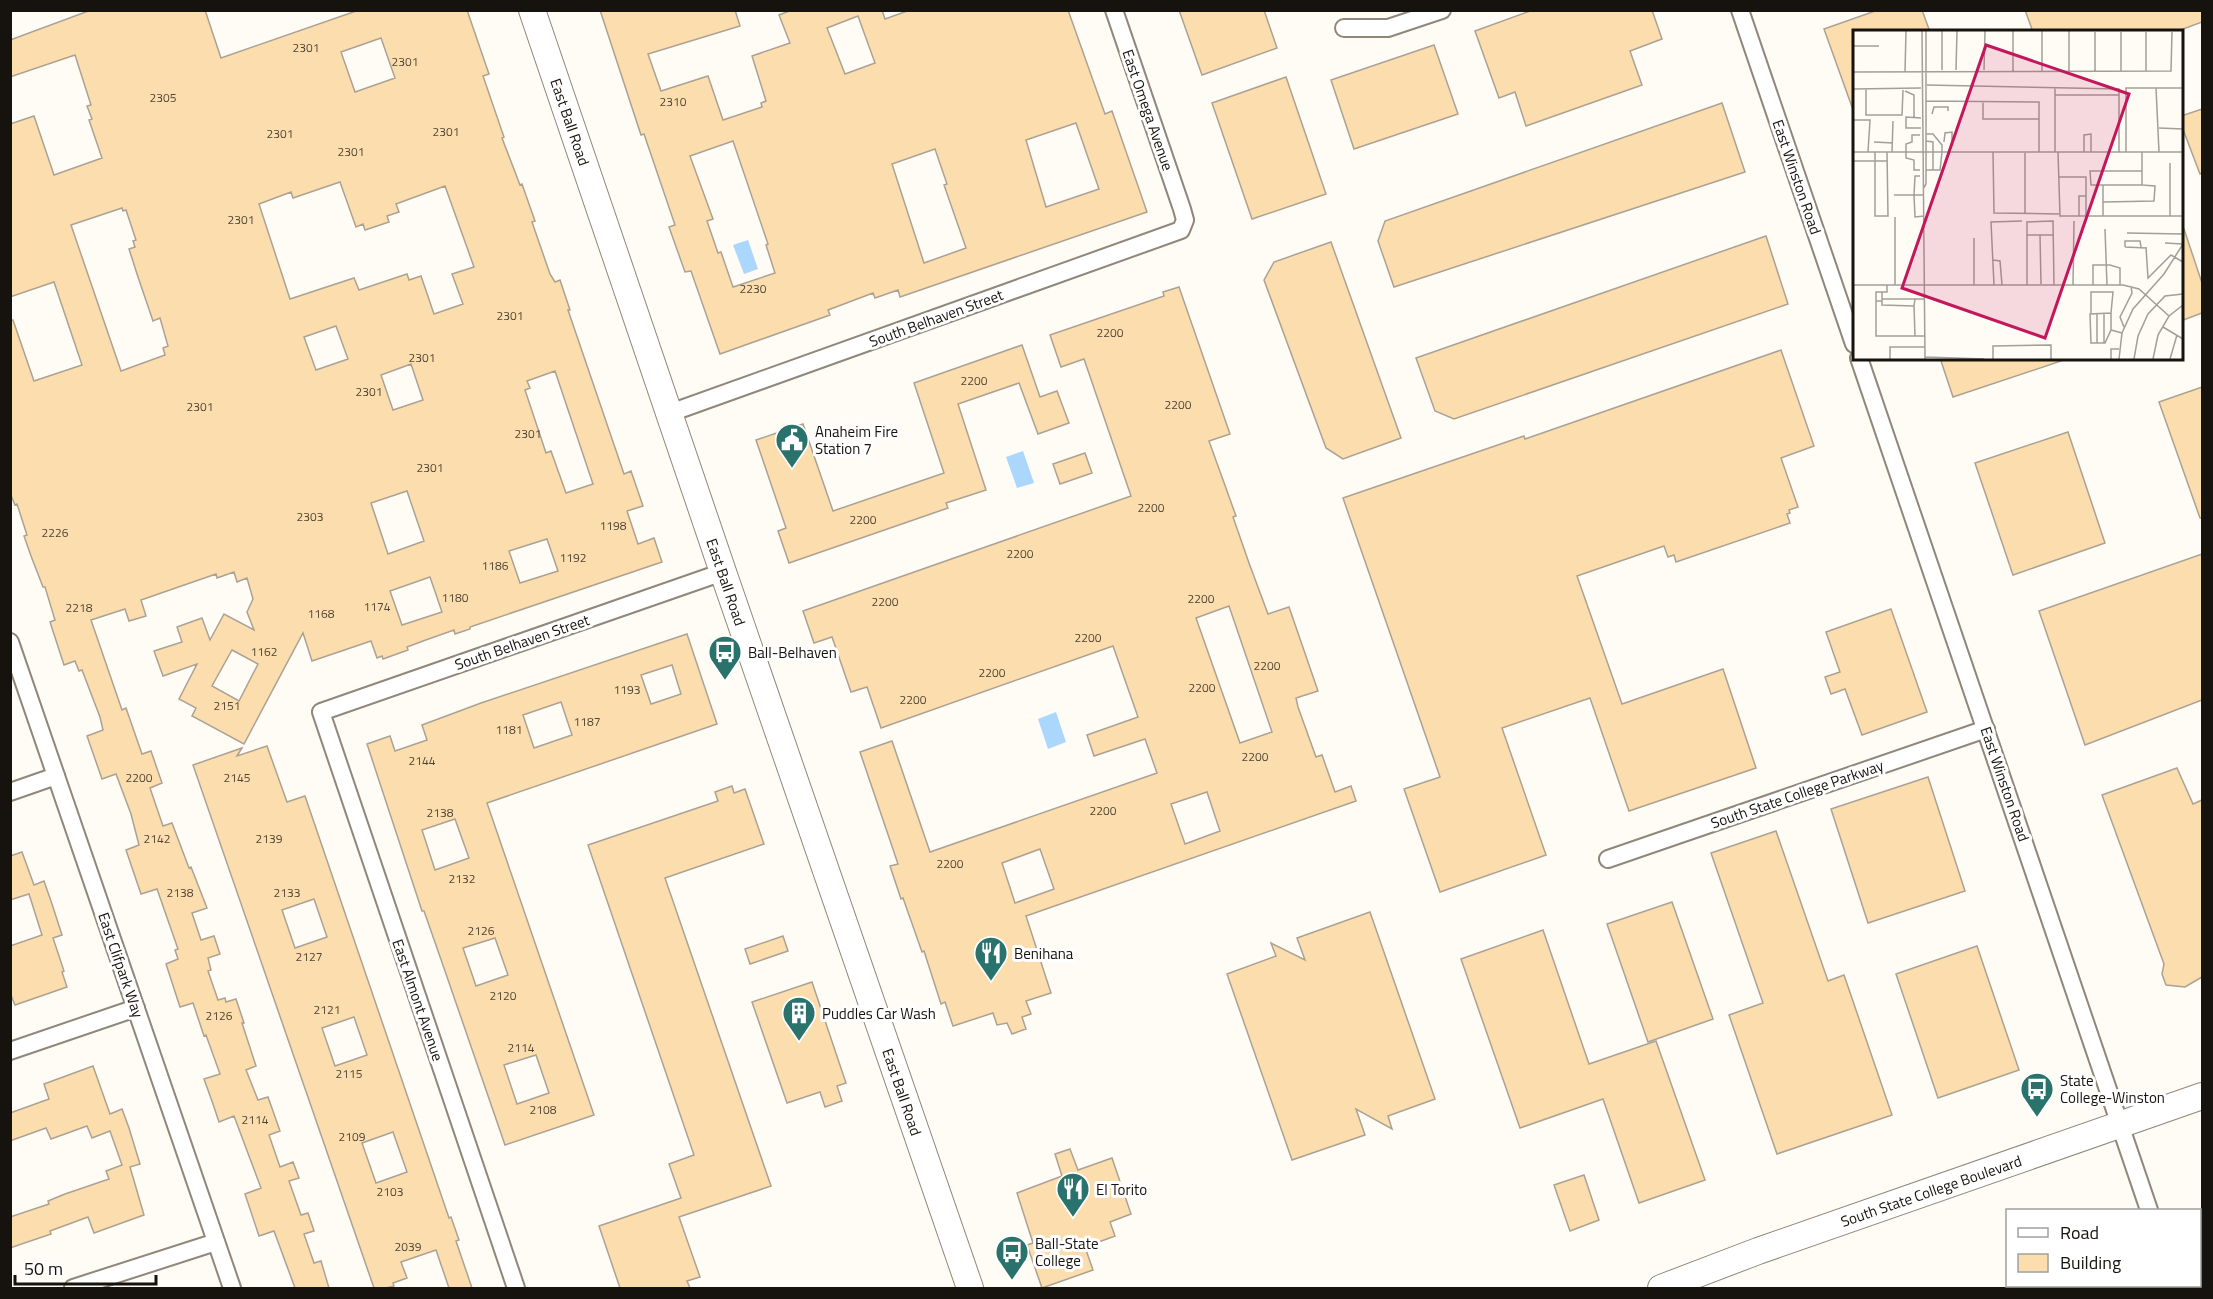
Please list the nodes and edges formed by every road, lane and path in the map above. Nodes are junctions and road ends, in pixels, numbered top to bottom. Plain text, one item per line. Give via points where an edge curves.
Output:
1 (532, 10) edge
2 (1114, 10) edge
3 (1442, 10) edge
4 (1740, 10) edge
5 (1344, 28) dead end
6 (1182, 208) joint
7 (1853, 341) edge
8 (1860, 360) edge
9 (670, 413) junction
10 (723, 572) junction
11 (10, 642) edge
12 (321, 712) joint
13 (1986, 729) junction
14 (56, 776) junction
15 (10, 792) edge
16 (1608, 859) dead end
17 (136, 1008) junction
18 (10, 1051) edge
19 (2202, 1096) edge
20 (2119, 1125) junction
21 (2149, 1209) edge
22 (216, 1242) junction
23 (73, 1288) edge
24 (232, 1288) edge
25 (516, 1288) edge
26 (970, 1288) edge
27 (1661, 1288) edge

1 - 9 main road, East Ball Road
2 - 6 street, East Omega Avenue
3 - 5 street via 1388,28
4 - 7 street, East Winston Road
6 - 9 street, South Belhaven Street via 1185,220 1181,230 1171,235
8 - 13 street, East Winston Road
9 - 10 main road, East Ball Road
10 - 12 street, South Belhaven Street
10 - 26 main road, East Ball Road
11 - 14 street, East Clifpark Way
12 - 25 street, East Almont Avenue
13 - 16 street, South State College Parkway
13 - 20 street, East Winston Road
14 - 15 street
14 - 17 street, East Clifpark Way
17 - 18 street
17 - 22 street, East Clifpark Way
19 - 20 main road, South State College Boulevard
20 - 21 street, East Winston Road
20 - 27 main road, South State College Boulevard
22 - 23 street
22 - 24 street, East Clifpark Way

